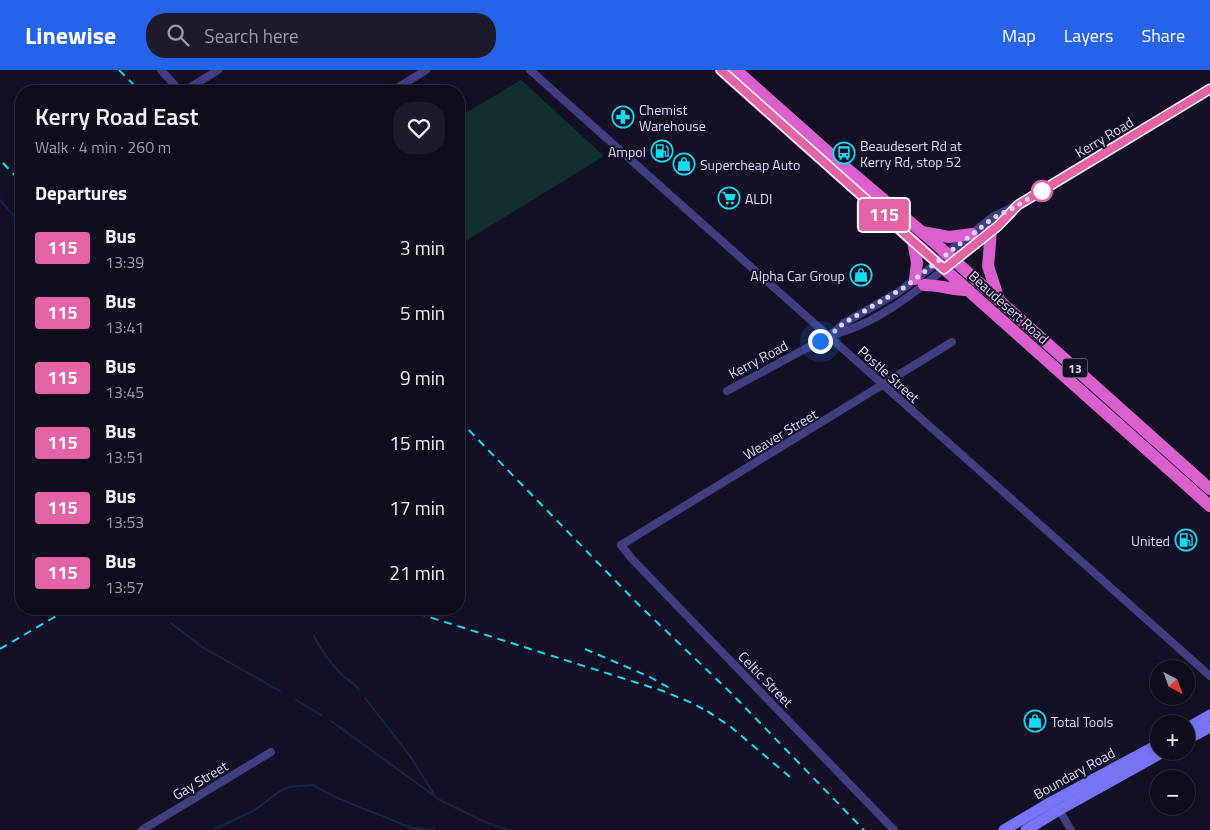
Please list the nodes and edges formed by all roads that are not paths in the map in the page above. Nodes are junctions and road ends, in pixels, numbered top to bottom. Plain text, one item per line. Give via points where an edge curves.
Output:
1 (161, 70) edge
2 (218, 70) edge
3 (426, 70) edge
4 (530, 70) edge
5 (721, 70) edge
6 (736, 70) edge
7 (176, 85) edge
8 (192, 85) edge
9 (402, 85) edge
10 (1210, 89) edge
11 (1013, 208) junction
12 (991, 231) junction
13 (972, 234) junction
14 (918, 237) junction
15 (946, 262) junction
16 (920, 282) junction
17 (968, 290) junction
18 (999, 300) junction
19 (829, 336) junction
20 (952, 342) dead end
21 (882, 385) junction
22 (727, 391) dead end
23 (1210, 489) edge
24 (1210, 506) edge
25 (621, 545) joint
26 (1210, 676) edge
27 (1210, 715) edge
28 (1195, 724) edge
29 (1210, 727) edge
30 (1195, 735) edge
31 (1150, 749) edge
32 (271, 752) dead end
33 (1150, 759) edge
34 (1056, 805) junction
35 (142, 830) edge
36 (894, 830) edge
37 (1004, 830) edge
38 (1026, 830) edge
39 (1070, 830) edge

1 - 7 street
2 - 8 street
3 - 9 street
4 - 19 street, Postle Street
5 - 14 highway, Beaudesert Road / 13
6 - 14 highway, Beaudesert Road / 13
10 - 11 street, Kerry Road
11 - 12 street, Kerry Road
11 - 13 street, Kerry Road
12 - 15 street, Kerry Road
12 - 18 highway via 988,266
13 - 14 highway
13 - 15 street, Kerry Road
14 - 15 highway, Beaudesert Road / 13
14 - 16 highway
15 - 16 street, Kerry Road
15 - 17 highway, Beaudesert Road / 13
15 - 18 highway, Beaudesert Road / 13
16 - 17 highway
16 - 19 street, Kerry Road via 844,323
17 - 24 highway, Beaudesert Road / 13
18 - 23 highway, Beaudesert Road / 13
19 - 21 street, Postle Street
19 - 22 street, Kerry Road
20 - 21 street, Weaver Street
21 - 25 street, Weaver Street
21 - 26 street, Postle Street
25 - 36 street, Celtic Street
27 - 28 main road
29 - 30 main road
31 - 34 main road, Boundary Road
32 - 35 street, Gay Street
33 - 34 main road, Boundary Road
34 - 37 main road, Boundary Road
34 - 38 main road, Boundary Road
34 - 39 street

